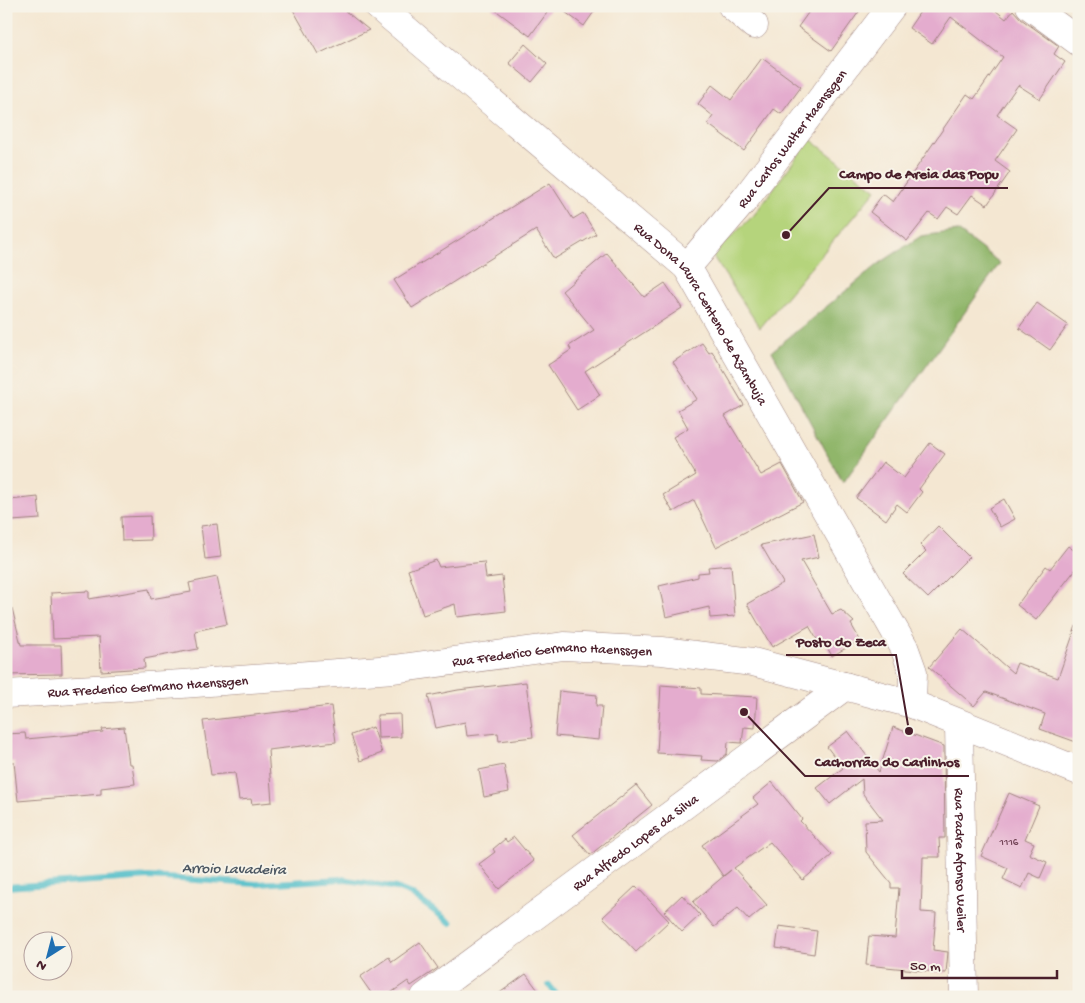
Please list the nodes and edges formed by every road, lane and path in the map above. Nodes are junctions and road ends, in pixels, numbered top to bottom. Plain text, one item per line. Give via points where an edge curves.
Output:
1 (378, 6) edge
2 (732, 6) edge
3 (892, 6) edge
4 (1030, 6) edge
5 (754, 25) dead end
6 (1079, 42) edge
7 (687, 267) junction
8 (845, 686) junction
9 (6, 694) edge
10 (912, 704) junction
11 (959, 724) junction
12 (1079, 771) edge
13 (425, 997) edge
14 (964, 997) edge

1 - 7 street, Rua Dona Laura Centeno de Azambuja
2 - 5 street
3 - 7 street, Rua Carlos Walter Haenssgen via 745,199
4 - 6 street
7 - 10 street, Rua Dona Laura Centeno de Azambuja via 904,646 913,672
8 - 9 street, Rua Frederico Germano Haenssgen via 753,662 662,650 564,646 394,668
8 - 10 street, Rua Frederico Germano Haenssgen
8 - 13 street, Rua Alfredo Lopes da Silva
10 - 11 street, Rua Frederico Germano Haenssgen
11 - 12 street, Rua Frederico Germano Haenssgen
11 - 14 street, Rua Padre Afonso Weiler

